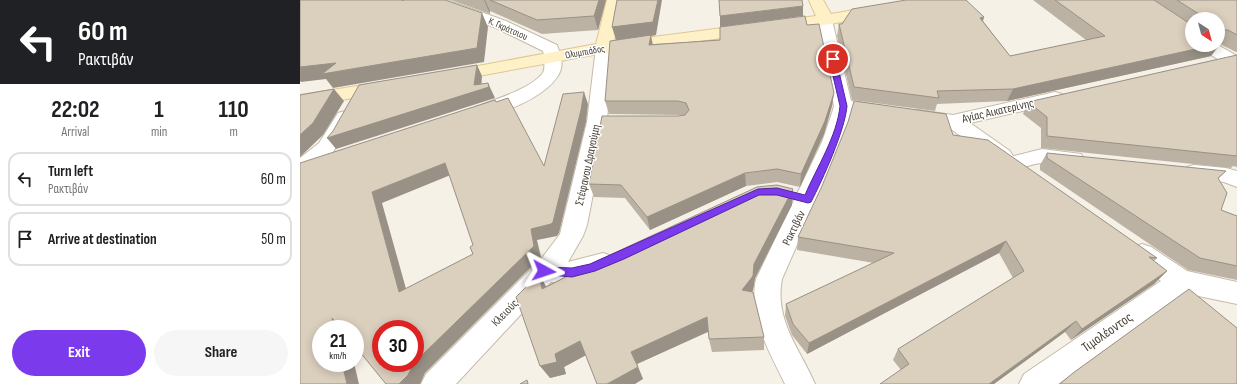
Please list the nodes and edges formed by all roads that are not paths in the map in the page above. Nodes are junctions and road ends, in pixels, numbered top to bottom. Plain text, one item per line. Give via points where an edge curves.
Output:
1 (433, 0) edge
2 (614, 0) edge
3 (889, 5) edge
4 (821, 11) edge
5 (604, 44) junction
6 (1219, 52) edge
7 (552, 53) junction
8 (1234, 61) edge
9 (1207, 64) edge
10 (436, 74) edge
11 (300, 90) edge
12 (359, 92) junction
13 (1069, 95) edge
14 (300, 101) edge
15 (843, 106) junction
16 (463, 117) edge
17 (953, 121) junction
18 (344, 157) edge
19 (1096, 162) edge
20 (1013, 163) junction
21 (1172, 169) edge
22 (300, 170) edge
23 (1237, 179) edge
24 (1039, 181) edge
25 (1123, 240) edge
26 (621, 256) edge
27 (544, 271) junction
28 (1181, 281) junction
29 (1237, 293) edge
30 (436, 384) edge
31 (800, 384) edge
32 (1034, 384) edge

1 - 7 street, Κ. Γκράτσιου via 500,24
2 - 5 main road
3 - 4 main road, Ολυμπιάδος
4 - 5 main road, Ολυμπιάδος
4 - 15 street, Ρακτιβάν
5 - 7 main road, Ολυμπιάδος
5 - 27 street, Στέφανου Δραγούμη via 605,122 573,232 565,247
6 - 8 street
7 - 10 main road, Ολυμπιάδος
7 - 16 street via 553,72 547,79 507,102
8 - 9 street
11 - 12 main road via 398,80
12 - 14 main road
12 - 22 street via 331,141
13 - 17 street, Αγίας Αικατερίνης
15 - 17 street
15 - 31 street, Ρακτιβάν via 836,133 796,196 765,292 769,317
17 - 20 street
18 - 22 street
19 - 20 street via 1042,156
20 - 24 street
21 - 23 street via 1226,175
25 - 28 street
26 - 27 street via 579,271
27 - 30 street, Κλειούς
28 - 29 street
28 - 32 street, Τιμολέοντος

